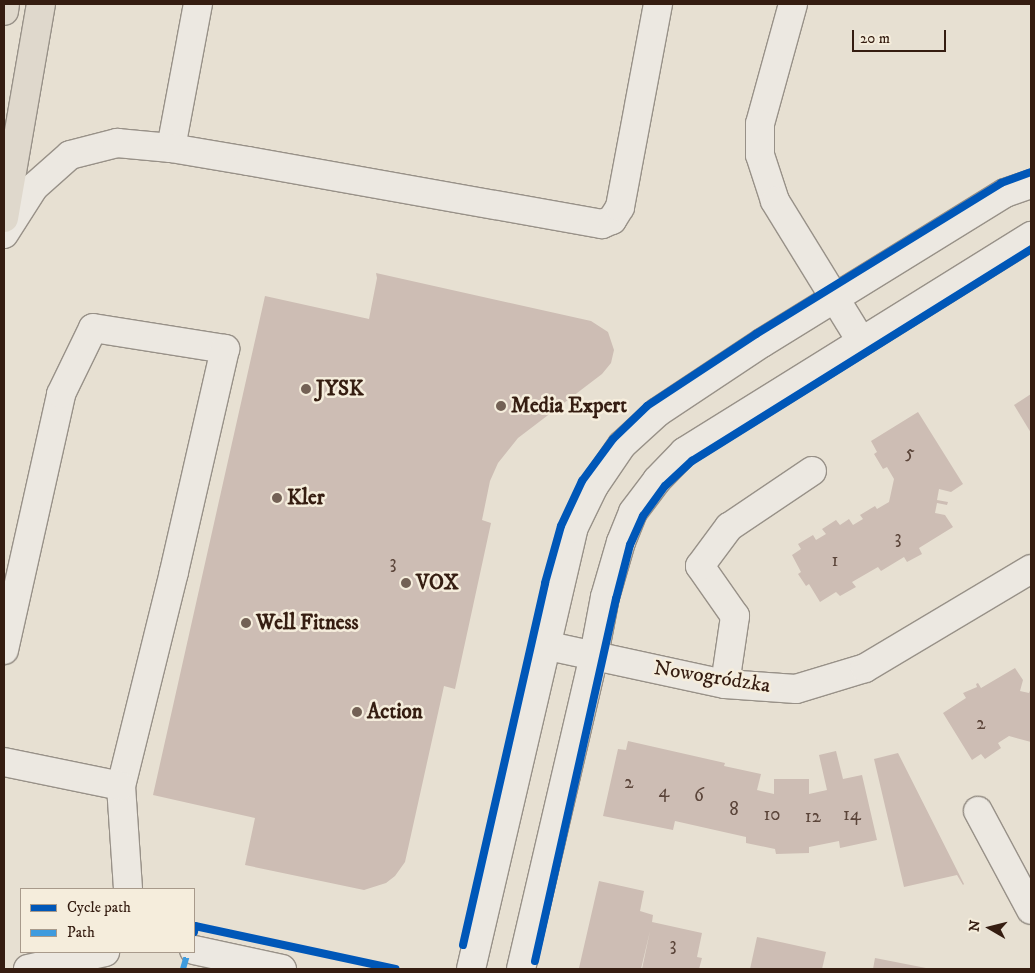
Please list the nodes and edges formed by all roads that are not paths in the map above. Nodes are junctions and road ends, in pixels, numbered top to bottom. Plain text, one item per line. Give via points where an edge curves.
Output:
1 (5, 4) edge
2 (41, 4) edge
3 (198, 4) edge
4 (658, 4) edge
5 (793, 4) edge
6 (4, 10) edge
7 (171, 148) junction
8 (1031, 184) edge
9 (4, 218) edge
10 (4, 234) edge
11 (1031, 236) edge
12 (834, 300) junction
13 (861, 341) junction
14 (812, 471) dead end
15 (1031, 569) edge
16 (544, 644) junction
17 (4, 650) edge
18 (594, 655) junction
19 (725, 684) junction
20 (4, 762) edge
21 (121, 786) junction
22 (978, 811) dead end
23 (128, 888) edge
24 (1031, 910) edge
25 (195, 950) edge
26 (102, 953) edge
27 (69, 964) edge
28 (28, 969) edge
29 (282, 969) edge
30 (471, 969) edge
31 (521, 969) edge

1 - 6 main road
2 - 9 main road
3 - 7 street
4 - 7 street via 620,207 612,220 602,224
5 - 12 street via 760,124 760,155 775,201
7 - 10 street via 117,144 70,155 34,187
8 - 12 street via 1005,194
11 - 13 street
12 - 13 street
12 - 16 street via 658,412 622,445 594,486 573,529
13 - 18 street via 684,452 657,480 633,512 621,542
14 - 19 street via 728,527 700,566 735,616
15 - 19 street, Nowogródzka via 866,668 796,689
16 - 18 street, Nowogródzka
16 - 30 street
17 - 21 street via 61,394 93,328 224,349
18 - 19 street, Nowogródzka
18 - 31 street
20 - 21 street
21 - 23 street
22 - 24 street
25 - 29 street
26 - 27 street
27 - 28 street

